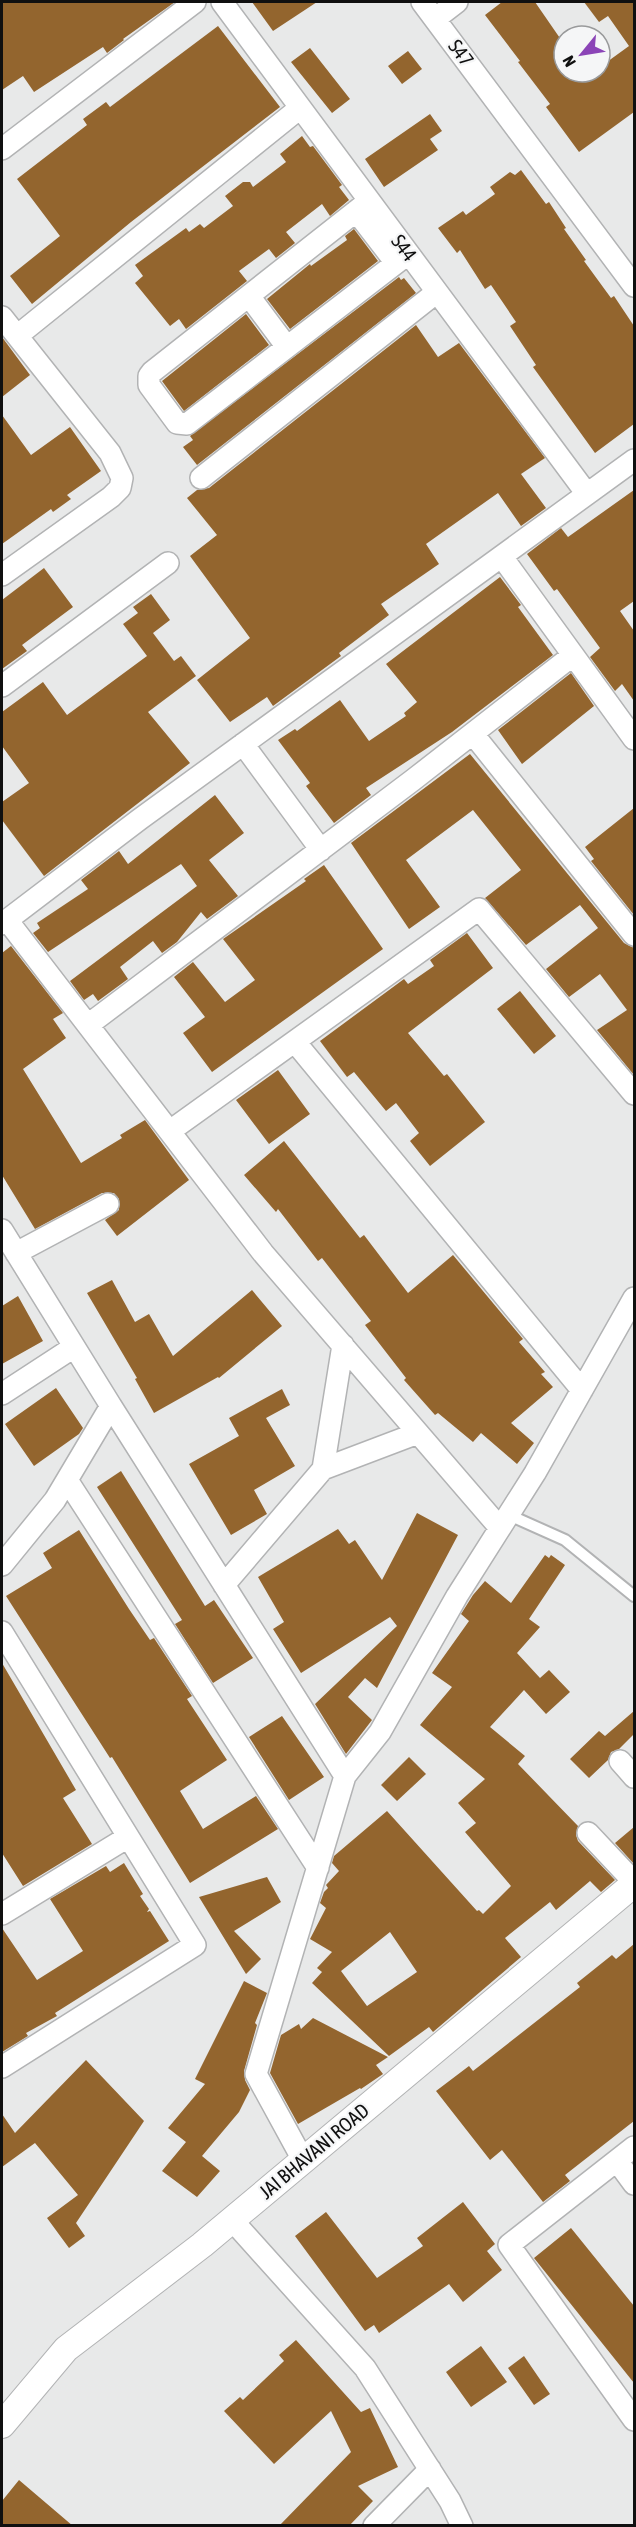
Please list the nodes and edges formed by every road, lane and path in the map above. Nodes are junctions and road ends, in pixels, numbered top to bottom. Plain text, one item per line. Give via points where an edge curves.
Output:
1 (195, 2) edge
2 (222, 2) edge
3 (422, 2) edge
4 (457, 2) edge
5 (435, 19) junction
6 (300, 108) junction
7 (2, 149) edge
8 (363, 206) junction
9 (402, 259) junction
10 (634, 286) edge
11 (437, 292) junction
12 (249, 296) junction
13 (2, 317) edge
14 (17, 336) junction
15 (287, 347) junction
16 (634, 460) edge
17 (201, 478) dead end
18 (587, 494) junction
19 (502, 557) junction
20 (168, 563) dead end
21 (2, 575) edge
22 (572, 656) junction
23 (2, 686) edge
24 (472, 734) junction
25 (634, 739) edge
26 (243, 744) junction
27 (321, 850) junction
28 (4, 922) edge
29 (634, 935) edge
30 (88, 1025) junction
31 (295, 1042) junction
32 (634, 1094) edge
33 (170, 1131) junction
34 (108, 1203) dead end
35 (2, 1230) edge
36 (16, 1253) junction
37 (634, 1298) edge
38 (343, 1345) junction
39 (74, 1347) junction
40 (582, 1390) junction
41 (2, 1394) edge
42 (111, 1406) junction
43 (418, 1433) junction
44 (323, 1469) junction
45 (67, 1480) junction
46 (504, 1522) junction
47 (2, 1565) edge
48 (224, 1585) junction
49 (634, 1596) edge
50 (2, 1632) edge
51 (620, 1761) dead end
52 (345, 1776) junction
53 (634, 1777) edge
54 (588, 1833) dead end
55 (128, 1837) junction
56 (318, 1868) junction
57 (634, 1883) edge
58 (2, 1914) edge
59 (2, 2067) edge
60 (634, 2147) edge
61 (303, 2160) junction
62 (617, 2161) junction
63 (634, 2184) edge
64 (232, 2220) junction
65 (6, 2413) edge
66 (634, 2420) edge
67 (430, 2469) junction
68 (374, 2526) edge
69 (462, 2526) edge

1 - 7 street
2 - 6 street, S44
3 - 5 street, S47
4 - 5 street
5 - 10 street, S47
6 - 8 street, S44
6 - 14 street
8 - 9 street, S44
8 - 12 street
9 - 11 street, S44
9 - 15 street
11 - 17 street
11 - 18 street, S44
12 - 15 street
12 - 15 street via 149,376 149,385 177,423 187,424
13 - 14 street
14 - 21 street via 110,453 122,478 120,488 111,497
16 - 18 street
18 - 19 street
19 - 22 street
19 - 26 street
20 - 23 street
22 - 24 street
22 - 25 street
24 - 27 street
24 - 29 street
26 - 27 street
26 - 28 street
27 - 30 street
28 - 30 street
30 - 33 street
31 - 32 street via 479,909
31 - 33 street
31 - 40 street
33 - 38 street via 263,1253
34 - 36 street
35 - 36 street
36 - 39 street
37 - 40 street
38 - 43 street
38 - 44 street
39 - 41 street
39 - 42 street
40 - 46 street
42 - 45 street
42 - 48 street
43 - 44 street
43 - 46 street
44 - 48 street
45 - 47 street
45 - 56 street
46 - 49 lane via 565,1540
46 - 52 street via 380,1732
48 - 52 street
50 - 55 street
51 - 53 street
52 - 56 street
54 - 57 street
55 - 58 street
55 - 59 street via 195,1945
56 - 61 street via 256,2074
57 - 61 street, JAI BHAVANI ROAD
60 - 62 street
61 - 64 street, JAI BHAVANI ROAD
62 - 63 street
62 - 66 street via 509,2246
64 - 65 street, JAI BHAVANI ROAD via 66,2349
64 - 67 street via 365,2368
67 - 68 street
67 - 69 street

